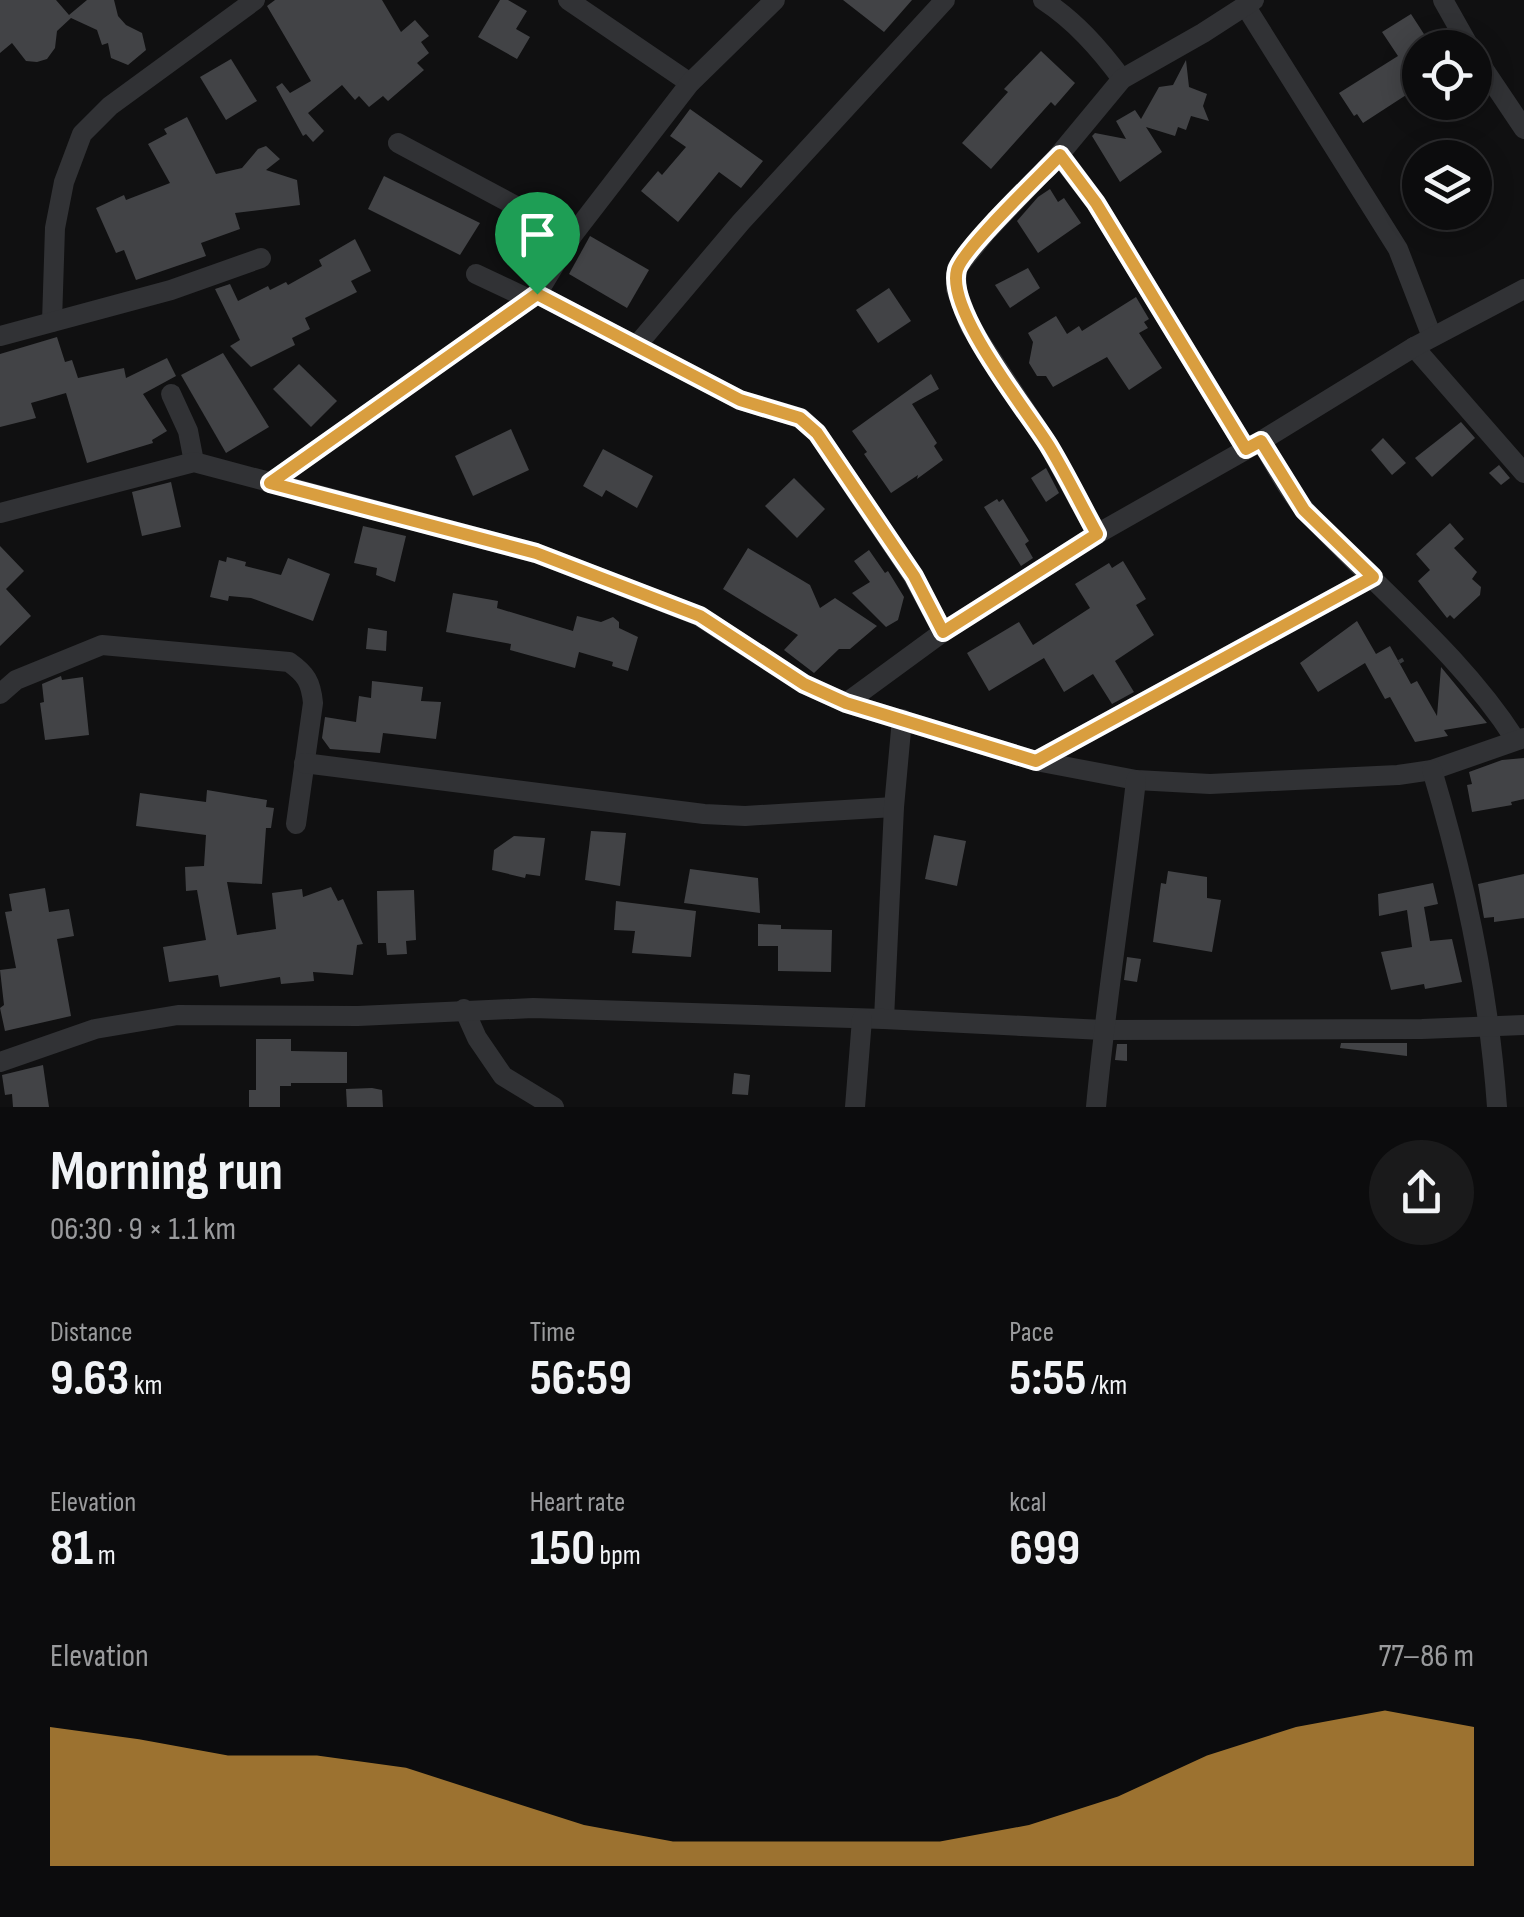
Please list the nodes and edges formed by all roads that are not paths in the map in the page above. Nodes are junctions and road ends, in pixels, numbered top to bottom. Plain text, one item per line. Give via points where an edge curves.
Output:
1 (255, 0) edge
2 (568, 0) edge
3 (775, 0) edge
4 (945, 0) edge
5 (1043, 0) edge
6 (1443, 0) edge
7 (1250, 4) edge
8 (1460, 30) edge
9 (1122, 79) junction
10 (1492, 81) edge
11 (690, 83) junction
12 (1524, 129) edge
13 (398, 143) dead end
14 (1060, 155) junction
15 (572, 236) junction
16 (261, 258) dead end
17 (476, 274) dead end
18 (1524, 290) edge
19 (533, 296) junction
20 (52, 322) junction
21 (0, 336) edge
22 (1423, 342) junction
23 (637, 345) junction
24 (171, 394) dead end
25 (1254, 445) junction
26 (194, 462) junction
27 (1524, 473) edge
28 (270, 483) junction
29 (0, 514) edge
30 (1097, 534) junction
31 (1373, 577) junction
32 (943, 632) junction
33 (0, 694) edge
34 (846, 703) junction
35 (902, 720) junction
36 (1519, 738) edge
37 (1036, 761) junction
38 (304, 763) junction
39 (1432, 770) junction
40 (1136, 780) junction
41 (894, 807) junction
42 (296, 824) dead end
43 (464, 1009) junction
44 (862, 1019) junction
45 (884, 1019) junction
46 (1524, 1025) edge
47 (1491, 1028) junction
48 (1103, 1030) junction
49 (0, 1062) edge
50 (554, 1107) edge
51 (855, 1107) edge
52 (1096, 1107) edge
53 (1497, 1107) edge

1 - 20 street via 82,134 55,228
2 - 11 street
3 - 11 street
4 - 23 street
5 - 9 street via 1098,47
6 - 8 street
7 - 9 street
7 - 22 street via 1398,249
9 - 14 street
10 - 12 street
11 - 15 street
13 - 15 street
14 - 25 street
14 - 30 street via 957,268 956,289 970,326
15 - 19 street
16 - 20 street
17 - 19 street
18 - 22 street
19 - 23 street
19 - 28 street
20 - 21 street
22 - 25 street
22 - 27 street
23 - 32 street via 740,400 800,418 817,433 914,576
24 - 26 street
25 - 30 street
25 - 31 street via 1304,510
26 - 28 street
26 - 29 street
28 - 34 street via 536,553 700,616 804,684
30 - 32 street
31 - 36 street
31 - 37 street
32 - 34 street
33 - 38 street via 16,680 102,645 289,662 311,684
34 - 35 street
35 - 37 street
35 - 41 street
36 - 39 street
37 - 40 street
38 - 41 street via 704,814
38 - 42 street
39 - 40 street via 1210,784
39 - 47 street via 1462,876
40 - 48 street
41 - 45 street
43 - 44 street
43 - 49 street via 178,1016 95,1029
43 - 50 street via 504,1076
44 - 45 street
44 - 51 street
45 - 48 street
46 - 47 street
47 - 48 street
47 - 53 street
48 - 52 street

